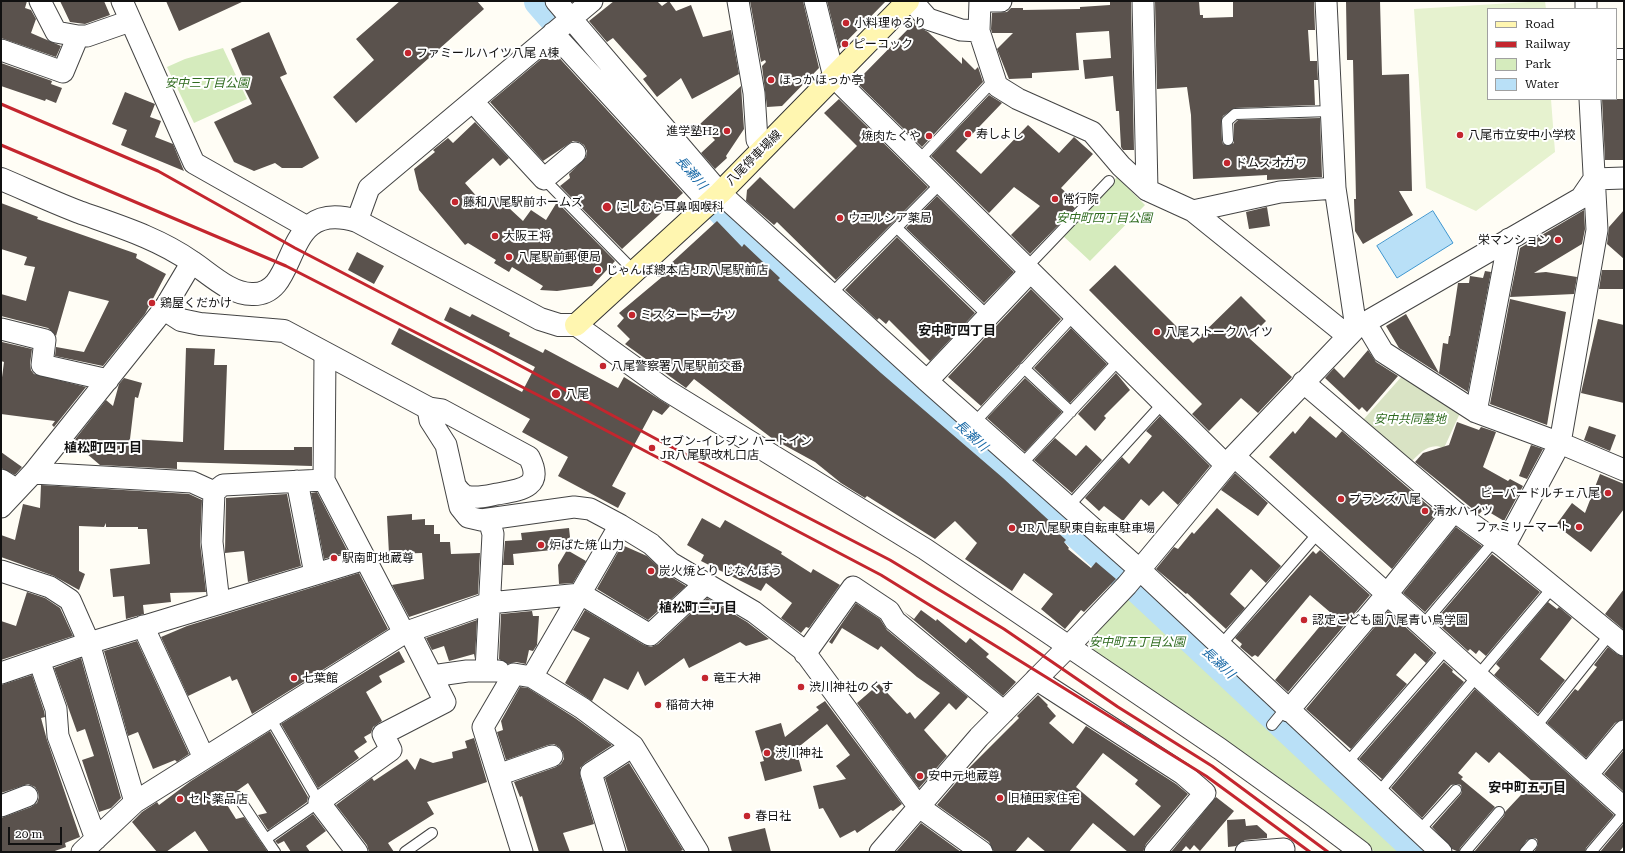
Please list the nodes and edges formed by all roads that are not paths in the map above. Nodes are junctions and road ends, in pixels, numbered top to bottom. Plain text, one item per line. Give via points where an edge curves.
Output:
1 (40, 1) edge
2 (122, 1) edge
3 (556, 1) edge
4 (592, 1) edge
5 (738, 1) edge
6 (814, 1) edge
7 (908, 1) edge
8 (912, 1) edge
9 (1001, 1) edge
10 (1143, 1) edge
11 (1326, 1) edge
12 (130, 21) junction
13 (562, 25) junction
14 (979, 32) junction
15 (78, 36) junction
16 (1, 50) edge
17 (834, 78) junction
18 (995, 79) junction
19 (1590, 100) edge
20 (473, 102) junction
21 (1331, 111) junction
22 (1228, 140) dead end
23 (764, 148) junction
24 (575, 153) dead end
25 (918, 161) junction
26 (1624, 178) edge
27 (544, 179) junction
28 (1594, 179) junction
29 (1, 180) edge
30 (1109, 181) dead end
31 (941, 183) junction
32 (1335, 188) junction
33 (1147, 190) junction
34 (715, 197) junction
35 (1193, 211) junction
36 (357, 221) junction
37 (306, 227) junction
38 (896, 228) junction
39 (1509, 239) junction
40 (192, 262) junction
41 (1028, 270) junction
42 (634, 272) junction
43 (831, 294) junction
44 (164, 309) junction
45 (1074, 315) junction
46 (988, 316) junction
47 (576, 325) junction
48 (1356, 328) junction
49 (1, 329) edge
50 (325, 353) junction
51 (1119, 360) junction
52 (1024, 368) junction
53 (108, 380) junction
54 (927, 381) junction
55 (1303, 382) junction
56 (1163, 403) junction
57 (428, 408) junction
58 (1071, 412) junction
59 (1476, 412) junction
60 (467, 423) junction
61 (974, 423) junction
62 (1560, 443) junction
63 (446, 445) junction
64 (1230, 460) junction
65 (1021, 465) junction
66 (1624, 470) edge
67 (33, 473) junction
68 (324, 480) junction
69 (297, 481) junction
70 (9, 485) edge
71 (456, 488) junction
72 (214, 492) junction
73 (1, 507) edge
74 (1068, 507) junction
75 (1454, 511) junction
76 (489, 520) junction
77 (620, 525) junction
78 (1319, 532) junction
79 (1500, 544) junction
80 (365, 559) junction
81 (1, 571) edge
82 (315, 574) junction
83 (1134, 577) junction
84 (706, 583) junction
85 (1553, 587) junction
86 (581, 594) junction
87 (1387, 594) junction
88 (219, 603) junction
89 (489, 603) junction
90 (143, 626) junction
91 (1422, 626) junction
92 (406, 632) junction
93 (1620, 641) edge
94 (89, 643) junction
95 (1070, 646) junction
96 (1220, 646) junction
97 (1447, 648) junction
98 (806, 654) junction
99 (38, 660) junction
100 (486, 670) junction
101 (1, 673) edge
102 (1477, 675) junction
103 (432, 676) junction
104 (523, 676) junction
105 (1036, 679) junction
106 (1004, 712) junction
107 (1281, 715) junction
108 (268, 716) junction
109 (1535, 728) junction
110 (1624, 731) edge
111 (634, 746) junction
112 (552, 756) dead end
113 (204, 758) junction
114 (1346, 764) junction
115 (498, 775) junction
116 (1587, 775) junction
117 (1456, 790) dead end
118 (1378, 793) junction
119 (27, 796) dead end
120 (238, 797) dead end
121 (135, 802) junction
122 (319, 802) junction
123 (1, 806) edge
124 (918, 806) junction
125 (1624, 808) edge
126 (1499, 812) dead end
127 (1624, 813) edge
128 (1419, 831) junction
129 (432, 833) dead end
130 (266, 839) junction
131 (1532, 844) dead end
132 (89, 845) edge
133 (1284, 849) dead end
134 (275, 852) edge
135 (357, 852) edge
136 (404, 852) edge
137 (522, 852) edge
138 (615, 852) edge
139 (698, 852) edge
140 (880, 852) edge
141 (982, 852) edge
142 (1155, 852) edge
143 (1246, 852) edge
144 (1361, 852) edge
145 (1441, 852) edge
146 (1465, 852) edge
147 (1525, 852) edge
148 (1590, 852) edge

1 - 15 street via 56,32
2 - 12 street
3 - 13 street
4 - 13 street
5 - 23 street via 754,93 757,140
6 - 17 street
7 - 17 main road, 八尾停車場線
8 - 14 street via 928,19 961,30
9 - 14 street via 980,1
10 - 33 street
11 - 21 street
12 - 15 street via 87,36
12 - 37 street via 194,163
13 - 20 street
13 - 34 street
14 - 18 street
15 - 16 street via 63,72
17 - 23 main road, 八尾停車場線
17 - 25 street
18 - 25 lane
18 - 33 street via 997,86 1018,99 1092,132 1121,166
19 - 28 street
20 - 27 street
20 - 36 street via 369,188
21 - 22 lane via 1235,114 1227,121
21 - 32 street
23 - 34 main road, 八尾停車場線
24 - 27 street
25 - 31 street
26 - 28 street
27 - 42 lane
28 - 39 street via 1581,198
28 - 62 street via 1597,230
29 - 40 street via 77,212 135,232 180,253
30 - 41 lane
31 - 38 lane
31 - 41 street
32 - 35 street via 1280,192
32 - 48 street
33 - 35 street
34 - 42 main road, 八尾停車場線
34 - 43 street
35 - 48 street
36 - 37 street via 329,217 317,220
36 - 47 street via 540,319 559,325
37 - 40 street via 275,286 265,292 236,292
38 - 43 lane
38 - 46 lane
39 - 48 street
39 - 59 street
40 - 44 street
41 - 45 street
41 - 46 street
42 - 47 main road, 八尾停車場線
43 - 54 street
44 - 50 street via 181,320 200,324 284,331
44 - 53 street
45 - 51 street
45 - 52 lane
46 - 54 street
47 - 95 street via 666,390 925,549
48 - 55 street
48 - 59 street via 1383,352
49 - 53 street via 45,340 42,365
50 - 57 street
50 - 68 street
51 - 56 street
51 - 58 lane
52 - 58 lane
52 - 61 lane
53 - 67 street
54 - 61 street
55 - 64 street
55 - 75 street
56 - 64 street
56 - 74 lane
57 - 60 street via 442,410
57 - 63 street via 430,420
58 - 65 lane
59 - 62 street
60 - 63 street via 451,430
60 - 71 street via 529,456 534,466 534,474 523,490 476,497 465,496
61 - 65 street
62 - 66 street
62 - 79 street
63 - 71 street
64 - 78 street
64 - 83 street
65 - 74 street
67 - 70 street
67 - 72 street via 192,482
68 - 69 street
68 - 80 street
69 - 72 street via 223,485
69 - 82 street
70 - 73 street
71 - 76 street via 460,507 468,516 474,520
72 - 88 street via 212,542
74 - 83 street
75 - 79 street
75 - 87 street
76 - 77 street via 574,507 590,509
76 - 89 street via 493,534
77 - 84 street via 651,544 672,563
77 - 86 street
78 - 87 street
78 - 96 lane
79 - 85 street
79 - 91 lane
80 - 82 street
80 - 92 street
81 - 94 street via 50,587 70,600
82 - 88 street
83 - 95 street
83 - 96 street
84 - 86 street via 650,635
84 - 98 street via 754,612
85 - 93 street
85 - 102 lane
86 - 89 street
86 - 104 street
87 - 91 street
87 - 107 street
88 - 90 street
89 - 92 street
89 - 100 street
90 - 94 street
90 - 113 street
91 - 97 street
92 - 103 street
92 - 108 street
93 - 109 lane
94 - 99 street
94 - 121 street
95 - 105 street
95 - 144 street via 1220,749
96 - 107 street
97 - 102 street
97 - 114 lane
98 - 106 street via 853,587 889,611 894,621
98 - 124 street
99 - 101 street
99 - 132 street via 56,709 58,736
100 - 103 street
100 - 104 street
102 - 109 street
102 - 118 lane
103 - 122 street via 445,702 382,734 391,750
104 - 111 street via 582,708
104 - 115 street via 483,727
105 - 106 street
105 - 142 street via 1184,774 1205,793
106 - 124 street
107 - 114 street
108 - 113 street
108 - 122 lane
109 - 116 street
110 - 116 street
111 - 138 street via 590,773
111 - 139 street
112 - 115 street
113 - 121 street
114 - 118 street
115 - 137 street
116 - 125 street
117 - 128 lane
118 - 128 street
119 - 123 street
120 - 130 lane
121 - 132 street
122 - 130 lane
122 - 135 street
124 - 140 street
124 - 141 street
126 - 146 lane
127 - 148 lane
128 - 145 street
129 - 136 lane
130 - 134 lane
131 - 147 lane
133 - 143 street

